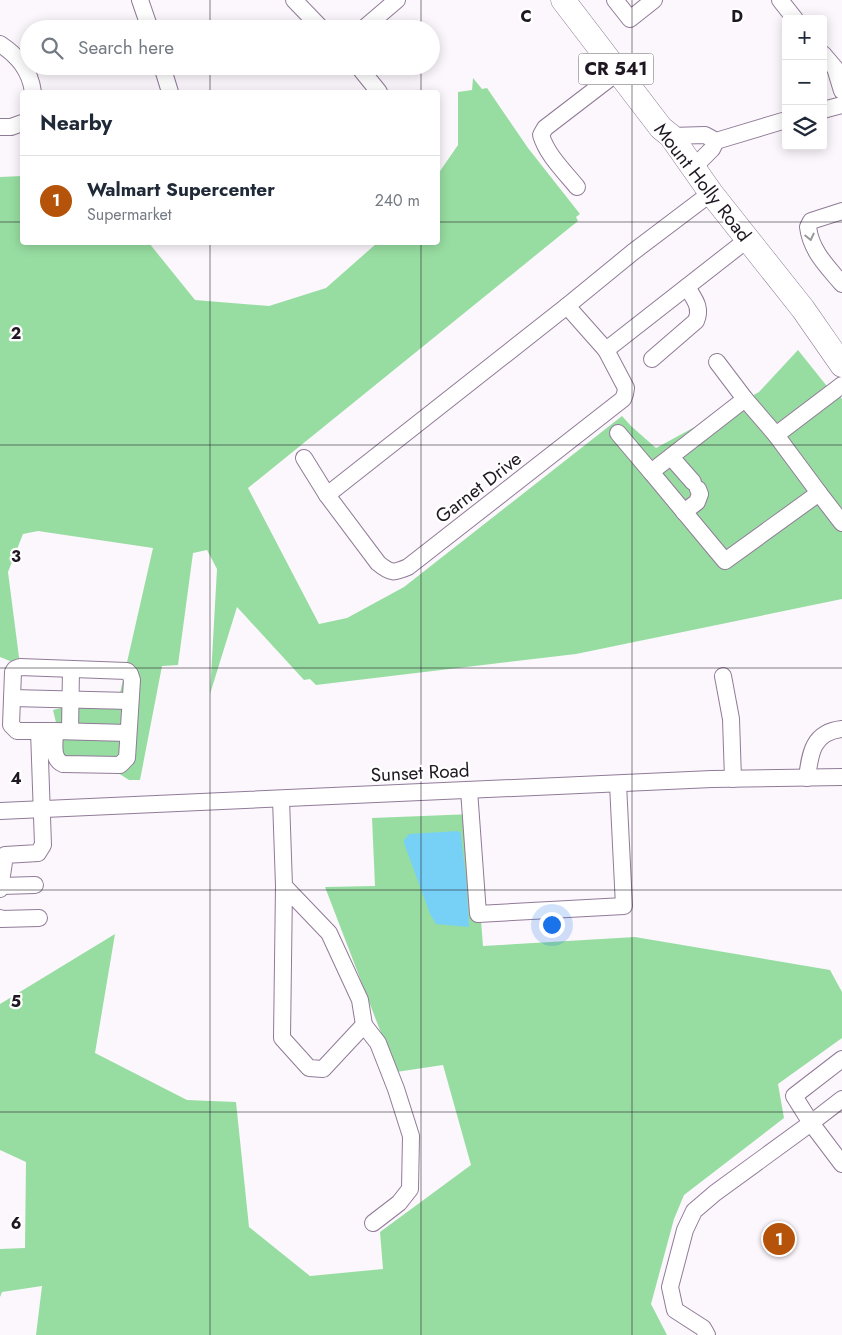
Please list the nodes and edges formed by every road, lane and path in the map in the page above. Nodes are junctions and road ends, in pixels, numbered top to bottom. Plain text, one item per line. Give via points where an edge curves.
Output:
1 (140, 0) edge
2 (294, 0) edge
3 (396, 0) edge
4 (563, 0) edge
5 (615, 0) edge
6 (654, 0) edge
7 (780, 0) edge
8 (792, 15) edge
9 (147, 20) edge
10 (313, 20) edge
11 (373, 20) edge
12 (0, 44) edge
13 (827, 59) edge
14 (20, 61) edge
15 (618, 72) junction
16 (28, 75) edge
17 (165, 75) edge
18 (365, 75) edge
19 (32, 90) edge
20 (169, 90) edge
21 (377, 90) edge
22 (842, 91) edge
23 (842, 105) edge
24 (827, 109) edge
25 (782, 121) edge
26 (20, 124) edge
27 (0, 127) edge
28 (670, 136) junction
29 (716, 141) junction
30 (693, 168) junction
31 (577, 187) dead end
32 (711, 193) junction
33 (842, 211) edge
34 (748, 239) junction
35 (842, 284) edge
36 (686, 287) junction
37 (567, 306) junction
38 (606, 350) junction
39 (652, 359) dead end
40 (717, 362) dead end
41 (842, 365) edge
42 (842, 385) edge
43 (745, 399) junction
44 (618, 434) dead end
45 (776, 435) junction
46 (671, 457) junction
47 (304, 458) dead end
48 (652, 472) junction
49 (819, 493) junction
50 (327, 495) junction
51 (684, 512) junction
52 (840, 516) edge
53 (71, 669) junction
54 (724, 676) dead end
55 (12, 698) junction
56 (70, 700) junction
57 (130, 701) junction
58 (842, 729) edge
59 (54, 731) junction
60 (128, 733) junction
61 (842, 777) edge
62 (733, 778) junction
63 (807, 778) junction
64 (618, 784) junction
65 (469, 790) junction
66 (281, 799) junction
67 (42, 810) junction
68 (0, 811) edge
69 (35, 885) dead end
70 (284, 886) junction
71 (0, 887) edge
72 (0, 918) edge
73 (39, 918) dead end
74 (364, 1025) junction
75 (842, 1059) edge
76 (842, 1099) edge
77 (811, 1123) junction
78 (842, 1164) edge
79 (373, 1223) dead end
80 (707, 1335) edge

1 - 9 street
2 - 10 street
3 - 11 street
4 - 15 highway, Mount Holly Road / CR 541
5 - 6 street via 630,19
7 - 8 street
12 - 14 street
13 - 22 street via 835,68
15 - 28 highway, Mount Holly Road / CR 541
15 - 31 street via 541,134 550,154
16 - 19 street
17 - 20 street
18 - 21 street
23 - 24 street
25 - 29 street
26 - 27 street
28 - 29 street via 704,135
28 - 30 highway, Mount Holly Road / CR 541
29 - 30 street
30 - 32 highway, Mount Holly Road / CR 541
32 - 34 highway, Mount Holly Road / CR 541
32 - 37 street
33 -> 35 street via 811,221 808,227 813,248
34 - 36 street
34 - 41 highway, Mount Holly Road / CR 541
36 - 38 street
36 - 39 street via 699,307 696,322
37 - 38 street, Garnet Drive
37 - 50 street
38 - 50 street, Garnet Drive via 626,388 623,399 408,567 396,572 378,563
40 - 43 street
42 - 45 street
43 - 45 street
43 - 46 street
44 - 48 street
45 - 49 street
46 - 48 street
46 - 51 street via 700,494 697,502
47 - 50 street, Garnet Drive
48 - 51 street
49 - 51 street via 725,561
49 - 52 street
53 - 55 street via 15,669
53 - 56 street
53 - 57 street via 127,671 132,680
54 - 62 street via 731,719
55 - 56 street
55 - 59 street via 11,725 14,730
56 - 57 street
56 - 59 street
57 - 60 street
58 - 63 street via 832,730 814,745
59 - 60 street
59 - 60 street via 56,758 63,764 120,765 127,758
59 - 67 street
61 - 63 street, Sunset Road
62 - 63 street, Sunset Road
62 - 64 street, Sunset Road
64 - 65 street, Sunset Road
64 - 65 street via 624,906 478,914
65 - 66 street, Sunset Road
66 - 67 street, Sunset Road
66 - 70 street
67 - 68 street, Sunset Road
67 - 71 street via 43,845 38,854 5,855
69 - 71 street
70 - 74 street via 329,933 360,1000
70 - 74 street via 282,1038 309,1068 323,1069
72 - 73 street
74 - 79 street via 378,1042 411,1136 410,1189 399,1203
75 - 77 street via 794,1096
76 - 77 street
77 - 78 street
77 - 80 street via 694,1211 685,1230 670,1287 675,1310 703,1328

